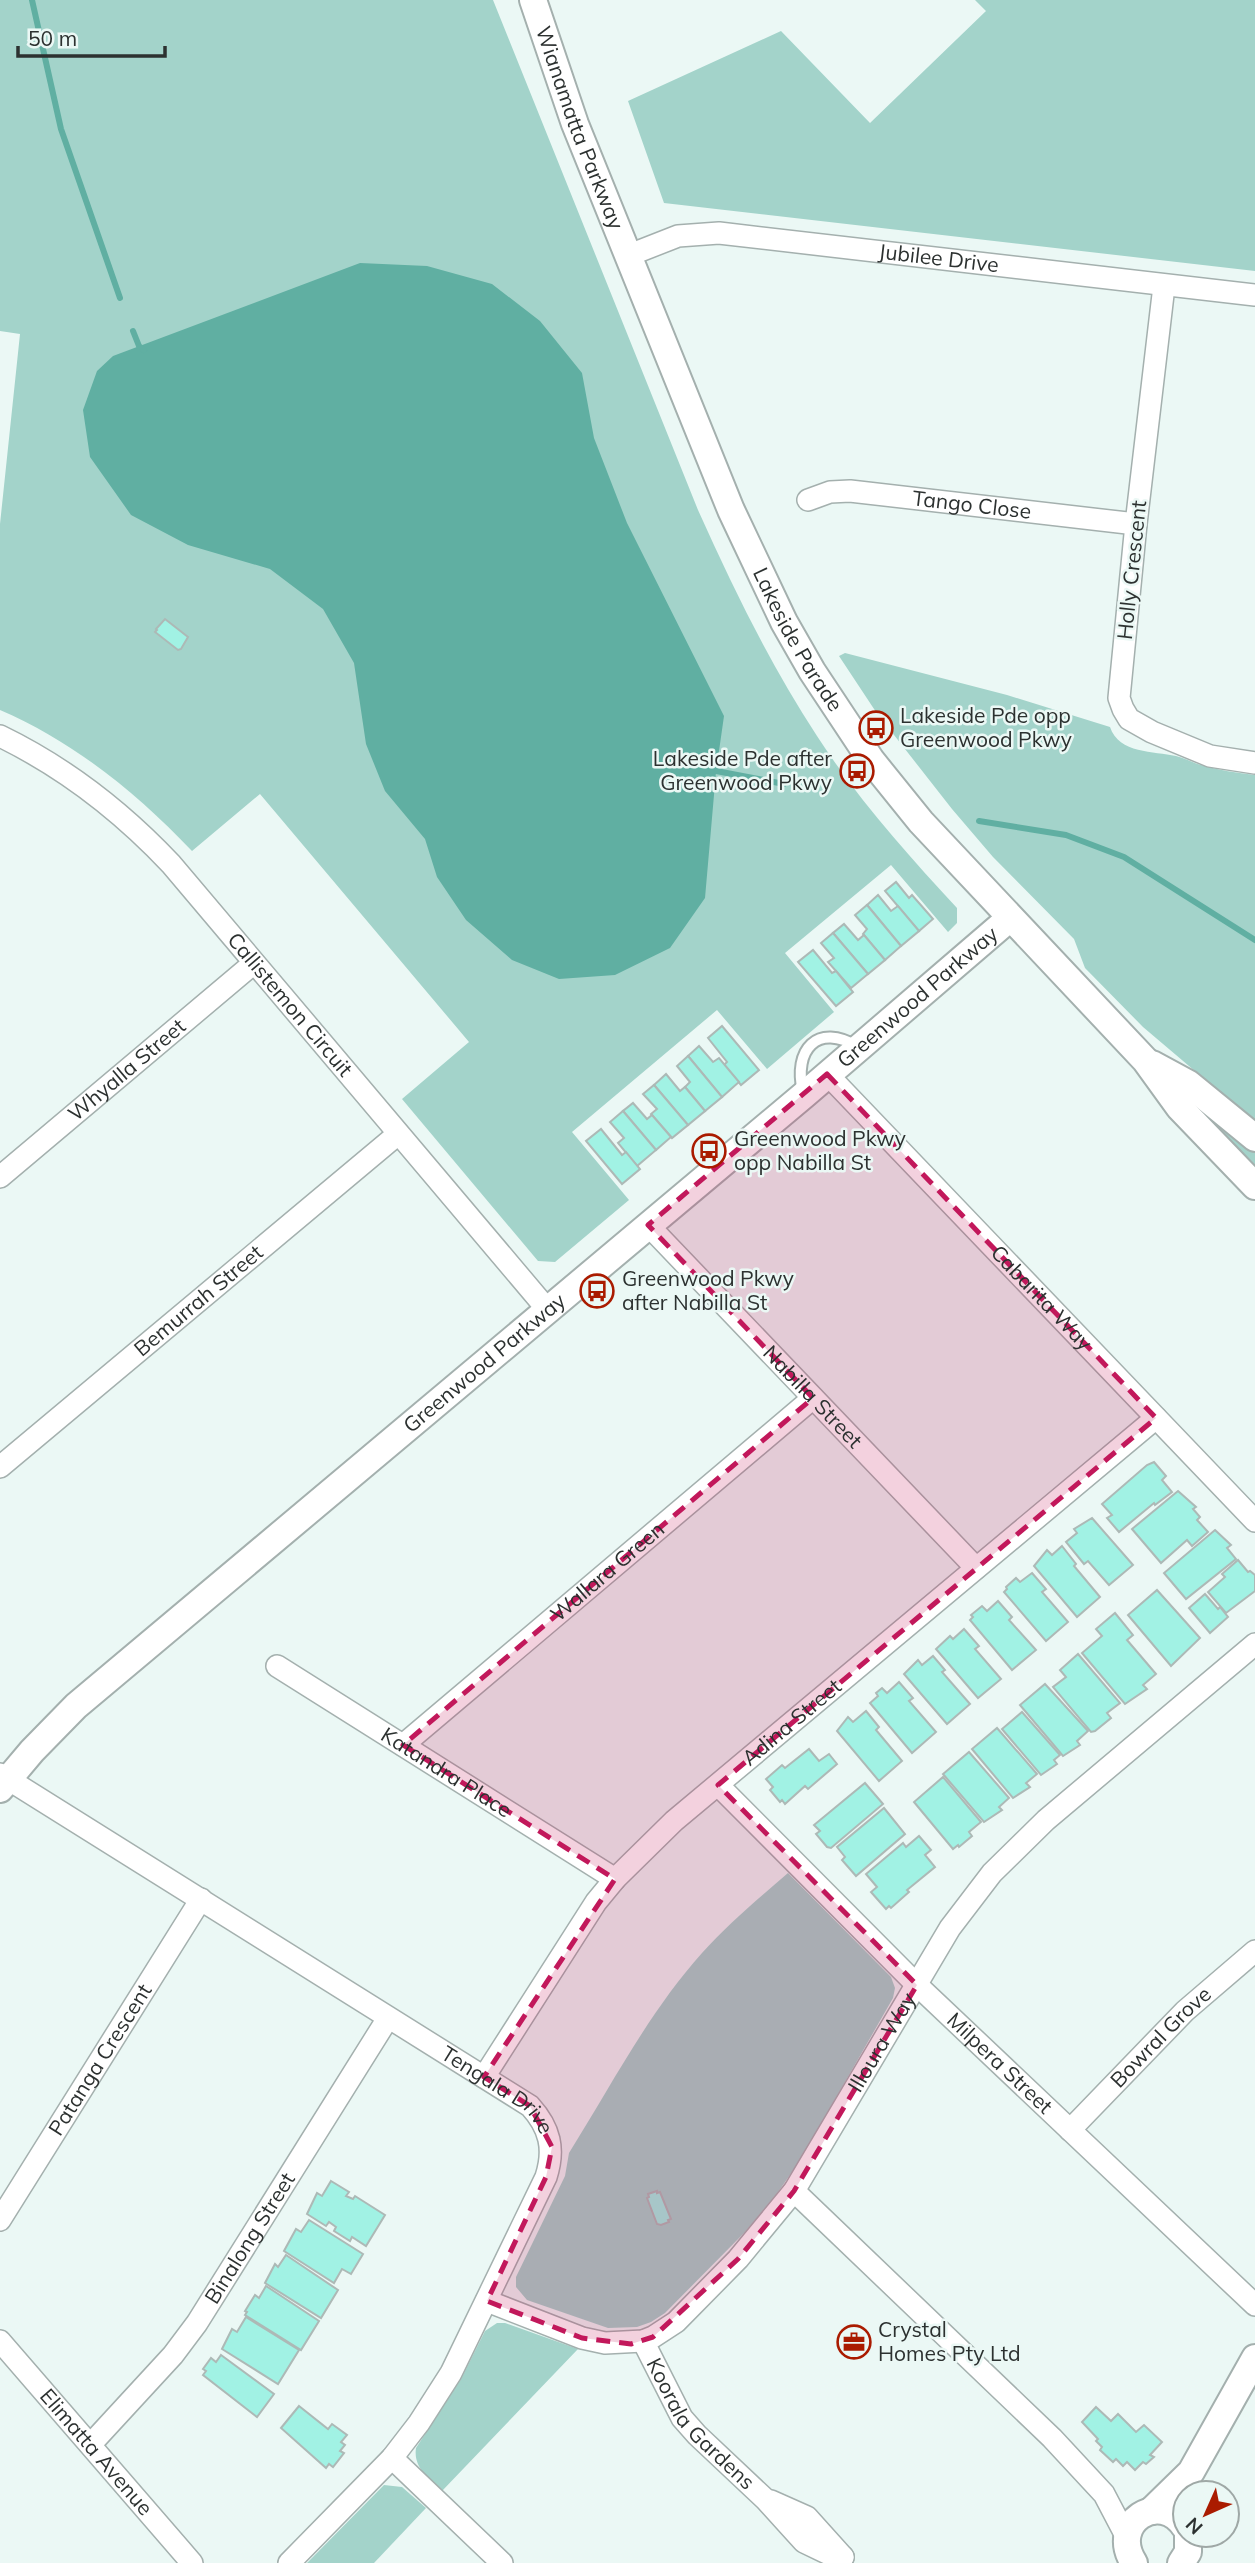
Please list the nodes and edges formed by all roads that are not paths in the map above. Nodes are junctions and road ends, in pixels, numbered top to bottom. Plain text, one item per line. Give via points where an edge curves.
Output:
1 (533, 0) edge
2 (627, 256) junction
3 (1164, 286) junction
4 (1255, 296) edge
5 (808, 500) dead end
6 (1136, 524) junction
7 (1, 738) edge
8 (1255, 763) edge
9 (1010, 918) junction
10 (254, 963) junction
11 (859, 1048) junction
12 (1145, 1060) junction
13 (828, 1074) junction
14 (804, 1095) junction
15 (398, 1134) junction
16 (1255, 1138) edge
17 (0, 1177) edge
18 (1255, 1186) edge
19 (648, 1225) junction
20 (547, 1309) junction
21 (813, 1398) junction
22 (1156, 1418) junction
23 (0, 1467) edge
24 (1255, 1521) edge
25 (976, 1568) junction
26 (1255, 1644) edge
27 (277, 1666) dead end
28 (403, 1745) junction
29 (3, 1781) edge
30 (718, 1785) junction
31 (615, 1879) junction
32 (201, 1899) junction
33 (1255, 1951) edge
34 (916, 1985) junction
35 (388, 2018) junction
36 (484, 2077) junction
37 (1070, 2130) junction
38 (794, 2192) junction
39 (0, 2220) edge
40 (486, 2301) junction
41 (1255, 2305) edge
42 (0, 2341) edge
43 (643, 2341) junction
44 (1255, 2358) edge
45 (90, 2444) junction
46 (391, 2458) junction
47 (1192, 2479) edge
48 (1104, 2494) junction
49 (1171, 2496) edge
50 (1147, 2512) junction
51 (1171, 2513) edge
52 (1126, 2552) edge
53 (846, 2560) edge
54 (192, 2563) edge
55 (289, 2563) edge
56 (502, 2563) edge

1 - 2 street, Wianamatta Parkway
2 - 3 street, Jubilee Drive via 678,236 708,232
2 - 9 street, Lakeside Parade via 754,563 812,671 894,790
3 - 4 street, Jubilee Drive
3 - 6 street, Holly Crescent
5 - 6 street, Tango Close via 849,491
6 - 8 street, Holly Crescent via 1119,687 1122,709 1139,726 1188,748
7 - 10 street, Callistemon Circuit via 56,766 119,813 171,864
9 - 11 street, Greenwood Parkway
9 - 12 street, Lakeside Parade
10 - 15 street, Callistemon Circuit
10 - 17 street, Whyalla Street
11 - 13 street, Greenwood Parkway
11 - 14 lane via 827,1037 810,1045 800,1069
12 - 16 street, Lakeside Parade via 1189,1084
12 - 18 street, Lakeside Parade via 1179,1107
13 - 14 street, Greenwood Parkway
13 - 22 street, Cabarita Way
14 - 19 street, Greenwood Parkway
15 - 20 street, Callistemon Circuit
15 - 23 street, Bemurrah Street
19 - 20 street, Greenwood Parkway
19 - 21 street, Nabilla Street
20 - 29 street, Greenwood Parkway via 76,1706
21 - 25 street, Nabilla Street
21 - 28 street, Wallara Green
22 - 24 street, Cabarita Way
22 - 25 street, Adina Street
25 - 30 street, Adina Street
26 - 34 street, Illoura Way via 1012,1852 960,1913
27 - 28 street, Katandra Place
28 - 31 street, Katandra Place
29 - 32 street, Tengala Drive
30 - 31 street, Adina Street
30 - 34 street, Milpera Street
31 - 36 street, Adina Street
32 - 35 street, Tengala Drive
32 - 39 street, Patanga Crescent
33 - 37 street, Bowral Grove via 1185,2011
34 - 37 street, Milpera Street
34 - 38 street, Illoura Way
35 - 36 street, Tengala Drive
35 - 45 street, Binalong Street via 197,2323
36 - 40 street, Tengala Drive via 530,2106 541,2118 552,2147 546,2177
37 - 41 street, Milpera Street
38 - 43 street, Illoura Way via 702,2297 676,2322
38 - 48 street via 1024,2410
40 - 43 street, Illoura Way via 582,2338 605,2343
40 - 46 street, Tengala Drive via 436,2398
42 - 45 street, Elimatta Avenue
43 - 53 street, Koorala Gardens via 682,2418 697,2435 804,2542
44 - 47 street
45 - 54 street, Elimatta Avenue
46 - 55 street, Tengala Drive
46 - 56 street
48 - 50 street
48 - 52 street
49 - 50 street
50 - 51 street
50 - 52 street via 1129,2527

